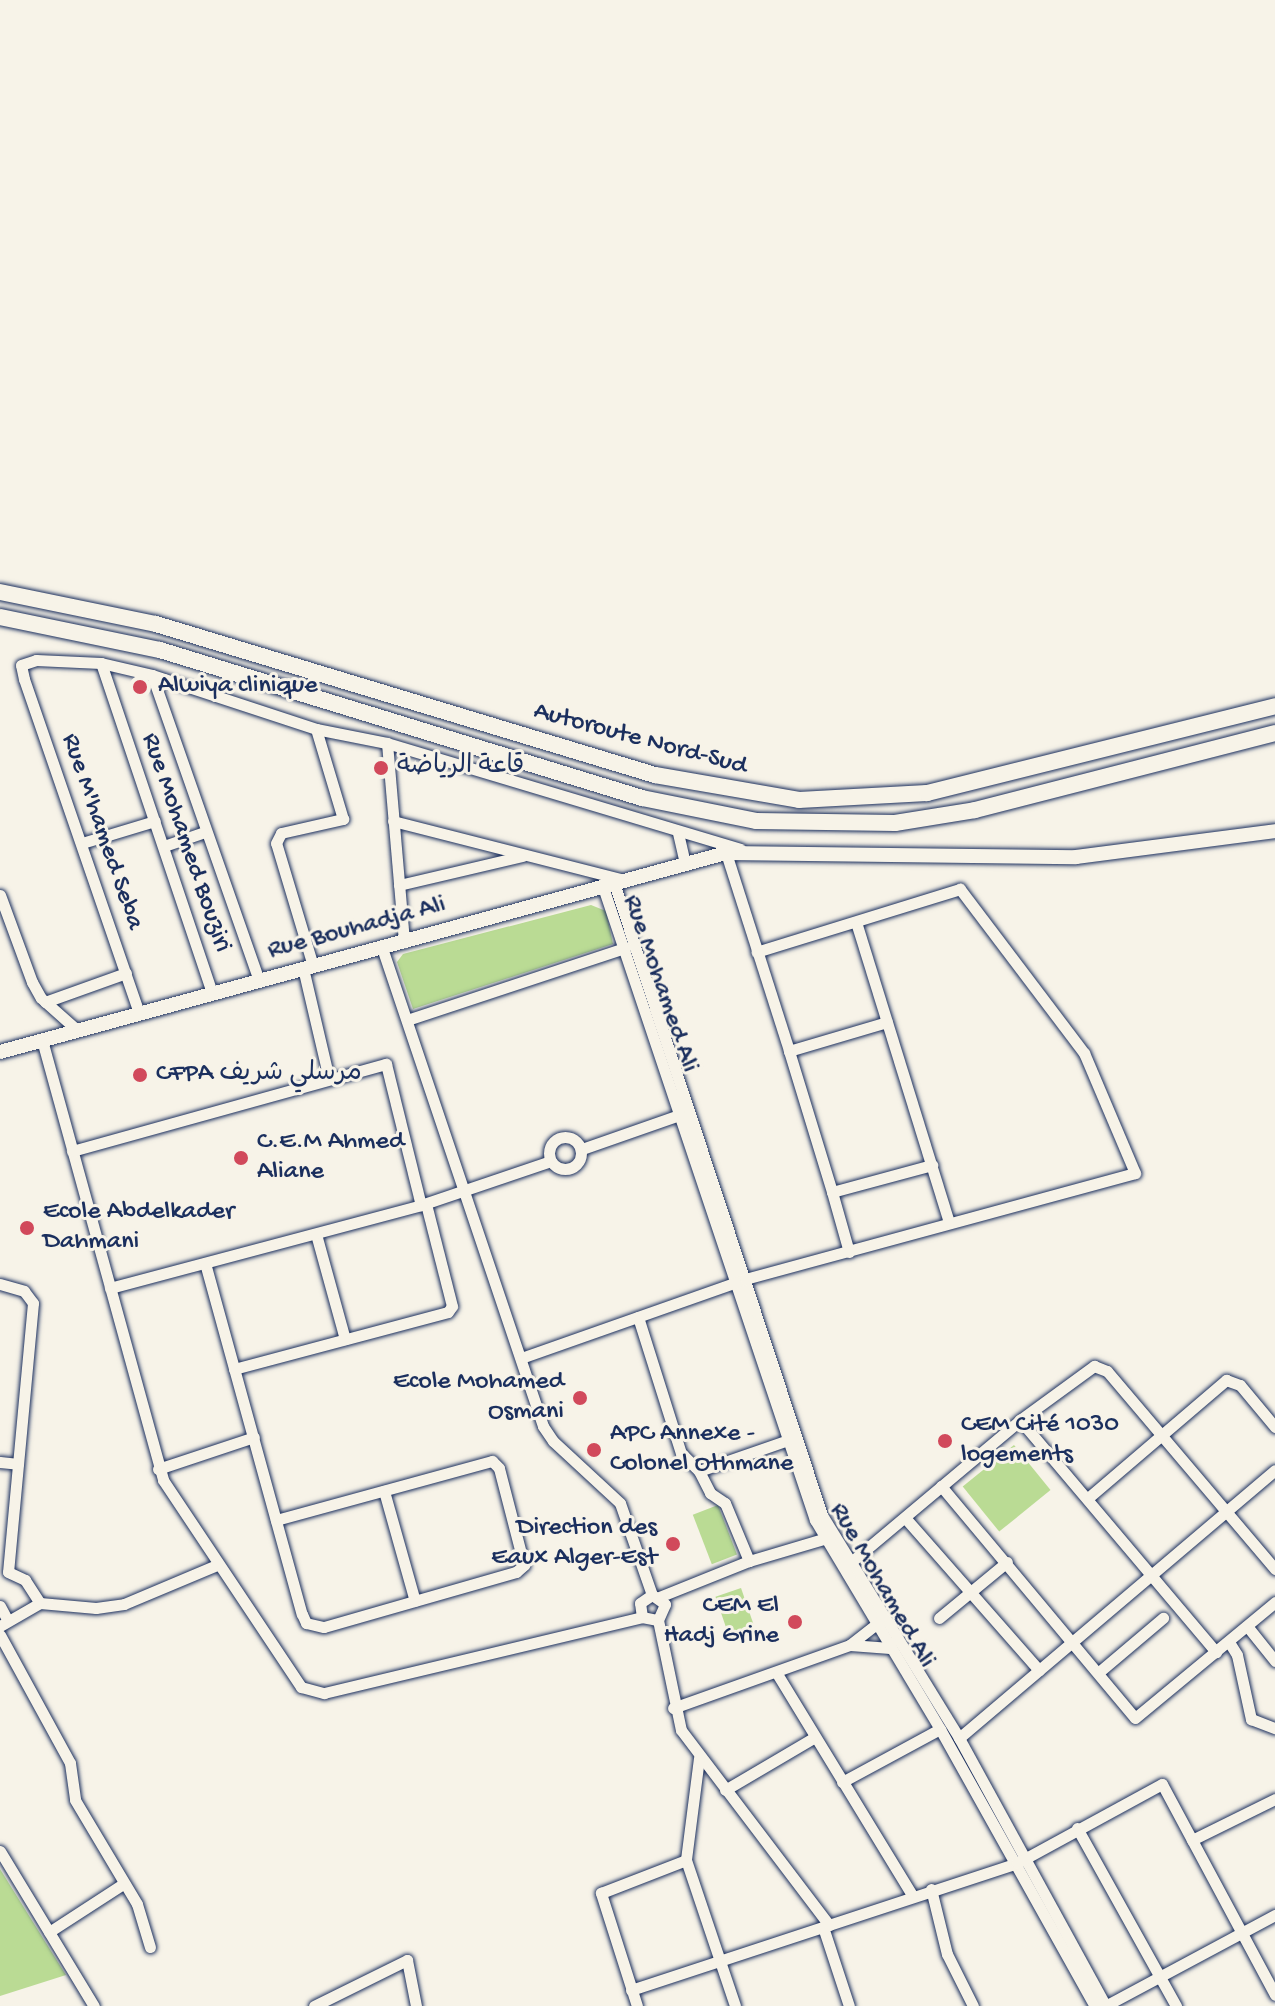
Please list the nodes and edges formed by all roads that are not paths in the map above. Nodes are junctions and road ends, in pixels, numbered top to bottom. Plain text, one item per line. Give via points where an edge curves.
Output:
1 (0, 592) edge
2 (0, 619) edge
3 (101, 663) junction
4 (152, 675) junction
5 (1275, 706) edge
6 (316, 729) junction
7 (1275, 733) edge
8 (387, 743) junction
9 (155, 821) junction
10 (393, 821) junction
11 (1275, 831) edge
12 (205, 832) junction
13 (678, 833) junction
14 (82, 843) junction
15 (164, 846) junction
16 (726, 853) junction
17 (754, 853) junction
18 (528, 855) junction
19 (685, 863) junction
20 (614, 883) junction
21 (399, 885) junction
22 (0, 895) edge
23 (856, 922) junction
24 (404, 942) junction
25 (382, 948) junction
26 (625, 948) junction
27 (757, 952) junction
28 (308, 967) junction
29 (126, 973) junction
30 (259, 980) junction
31 (212, 993) junction
32 (45, 1002) junction
33 (139, 1013) junction
34 (407, 1020) junction
35 (887, 1022) junction
36 (77, 1030) junction
37 (42, 1040) junction
38 (789, 1051) junction
39 (0, 1052) edge
40 (329, 1079) junction
41 (679, 1115) junction
42 (582, 1149) junction
43 (72, 1151) junction
44 (551, 1161) junction
45 (932, 1165) junction
46 (465, 1192) junction
47 (832, 1192) junction
48 (424, 1204) junction
49 (949, 1222) junction
50 (316, 1234) junction
51 (849, 1252) junction
52 (205, 1263) junction
53 (740, 1280) junction
54 (0, 1284) edge
55 (110, 1288) junction
56 (638, 1317) junction
57 (345, 1339) junction
58 (521, 1358) junction
59 (234, 1369) junction
60 (1020, 1420) junction
61 (1275, 1427) edge
62 (1162, 1435) junction
63 (254, 1437) junction
64 (788, 1440) junction
65 (0, 1462) edge
66 (18, 1464) junction
67 (158, 1469) junction
68 (1275, 1470) edge
69 (699, 1471) junction
70 (941, 1486) junction
71 (384, 1491) junction
72 (1088, 1498) junction
73 (1227, 1510) junction
74 (276, 1520) junction
75 (907, 1520) junction
76 (829, 1537) junction
77 (749, 1561) junction
78 (851, 1562) junction
79 (1007, 1562) junction
80 (217, 1565) junction
81 (1275, 1569) edge
82 (4, 1571) edge
83 (1152, 1573) junction
84 (969, 1593) junction
85 (656, 1596) junction
86 (415, 1601) junction
87 (1275, 1602) edge
88 (40, 1603) junction
89 (0, 1606) edge
90 (642, 1617) junction
91 (939, 1618) dead end
92 (1163, 1618) dead end
93 (658, 1620) junction
94 (874, 1622) junction
95 (887, 1622) junction
96 (4, 1623) edge
97 (1247, 1626) junction
98 (894, 1633) junction
99 (0, 1635) edge
100 (1074, 1640) junction
101 (1229, 1642) junction
102 (850, 1645) junction
103 (890, 1648) junction
104 (1216, 1652) junction
105 (1275, 1661) edge
106 (1039, 1670) junction
107 (776, 1672) junction
108 (1099, 1672) junction
109 (673, 1708) junction
110 (1275, 1728) edge
111 (940, 1729) junction
112 (815, 1737) junction
113 (959, 1738) junction
114 (699, 1758) junction
115 (842, 1782) junction
116 (725, 1790) junction
117 (1275, 1797) edge
118 (1077, 1828) junction
119 (1192, 1840) junction
120 (0, 1851) edge
121 (686, 1860) junction
122 (1020, 1860) junction
123 (123, 1884) junction
124 (931, 1889) junction
125 (912, 1895) junction
126 (1275, 1915) edge
127 (826, 1926) junction
128 (49, 1932) junction
129 (1242, 1933) junction
130 (150, 1947) dead end
131 (720, 1961) junction
132 (1161, 1976) junction
133 (631, 1990) junction
134 (1275, 1995) edge
135 (333, 2001) edge
136 (94, 2006) edge
137 (314, 2006) edge
138 (416, 2006) edge
139 (637, 2006) edge
140 (735, 2006) edge
141 (849, 2006) edge
142 (973, 2006) edge
143 (1095, 2006) edge
144 (1106, 2006) edge
145 (1176, 2006) edge

1 - 5 highway, Autoroute Nord-Sud via 168,627 655,775 799,800 927,793
2 - 7 highway, Autoroute Nord-Sud via 36,621 160,650 642,798 756,821 861,825 975,810
3 - 4 street
3 - 9 street, Rue Mohamed Bouziri
3 - 14 street, Rue M'hamed Seba via 57,659 21,665
4 - 6 street
4 - 12 street
6 - 8 street
6 - 28 street via 343,819 281,833 276,843
8 - 10 street
8 - 13 street
9 - 14 street
9 - 15 street, Rue Mohamed Bouziri
10 - 18 street
10 - 21 street
11 - 17 main road, Rue Bouhadja Ali via 1076,857
12 - 15 street
12 - 30 street
13 - 17 street
13 - 19 street
14 - 29 street, Rue M'hamed Seba
15 - 31 street, Rue Mohamed Bouziri
16 - 17 main road, Rue Bouhadja Ali
16 - 19 main road, Rue Bouhadja Ali
16 - 27 street
18 - 20 street
18 - 21 street
19 - 20 main road, Rue Bouhadja Ali
20 - 24 main road, Rue Bouhadja Ali
20 - 26 street, Rue Mohamed Ali
20 - 53 street
21 - 24 street
22 - 32 street via 32,982
23 - 27 street
23 - 35 street
23 - 49 street via 954,887 965,892 1084,1053 1135,1173 989,1217
24 - 25 main road, Rue Bouhadja Ali
25 - 28 main road, Rue Bouhadja Ali
25 - 34 street
26 - 34 street
26 - 41 street, Rue Mohamed Ali
27 - 38 street
28 - 30 main road, Rue Bouhadja Ali
28 - 40 street
29 - 32 street
29 - 33 street, Rue M'hamed Seba
30 - 31 main road, Rue Bouhadja Ali
31 - 33 main road, Rue Bouhadja Ali
32 - 36 street
33 - 36 main road, Rue Bouhadja Ali
34 - 46 street
35 - 38 street
35 - 45 street
36 - 37 main road, Rue Bouhadja Ali
37 - 39 main road, Rue Bouhadja Ali
37 - 43 street
38 - 47 street
40 - 43 street
40 - 48 street via 386,1064
41 - 42 street
41 - 53 street, Rue Mohamed Ali
42 - 44 street via 571,1169 560,1169
42 - 44 street via 575,1140 560,1138 549,1149
43 - 55 street
44 - 46 street
45 - 47 street
45 - 49 street
46 - 48 street
46 - 58 street
47 - 51 street
48 - 50 street
48 - 57 street via 450,1310
49 - 51 street
50 - 52 street
50 - 57 street
51 - 53 street
52 - 55 street
52 - 59 street
53 - 56 street
53 - 64 street, Rue Mohamed Ali
53 - 76 street
54 - 66 street via 24,1291 33,1303
55 - 67 street
56 - 58 street
56 - 69 street via 681,1453
57 - 59 street
58 - 85 street via 547,1434 620,1503
59 - 63 street
60 - 62 street via 1086,1368 1101,1366
60 - 70 street
60 - 72 street
61 - 62 street via 1230,1380
62 - 72 street
62 - 73 street
63 - 67 street
63 - 74 street
64 - 69 street
64 - 76 street, Rue Mohamed Ali
65 - 66 street
66 - 82 street
67 - 80 street
68 - 73 street
69 - 77 street via 710,1493 725,1503
70 - 75 street
70 - 79 street
71 - 74 street
71 - 86 street
71 - 86 street via 487,1462 499,1468 522,1570
72 - 83 street
73 - 81 street
73 - 83 street
74 - 86 street via 302,1614 313,1628
75 - 78 street
75 - 84 street
76 - 77 street
76 - 78 street
76 - 94 street, Rue Mohamed Ali
77 - 85 street
78 - 95 street
79 - 84 street
79 - 100 street
80 - 88 street via 124,1604 96,1608
80 - 90 street via 309,1692 324,1693
82 - 88 street via 25,1580
83 - 100 street
83 - 104 street
84 - 91 street
84 - 106 street
85 - 90 street via 640,1603
85 - 93 street via 666,1609
87 - 97 street
88 - 96 street
89 - 96 street
90 - 93 street
92 - 108 street
93 - 109 street
94 - 95 street
94 - 102 street
94 - 103 street, Rue Mohamed Ali
95 - 98 street
97 - 101 street
97 - 105 street
98 - 103 street
98 - 113 street
99 - 123 street via 70,1763 75,1800
100 - 106 street
100 - 108 street
101 - 104 street
101 - 110 street via 1237,1655 1251,1719
102 - 103 street
102 - 107 street
103 - 111 street, Rue Mohamed Ali
104 - 108 street via 1135,1718
106 - 113 street
107 - 109 street
107 - 112 street
109 - 114 street
111 - 115 street
111 - 122 street, Rue Mohamed Ali
112 - 115 street
112 - 116 street
113 - 122 street
114 - 116 street
114 - 121 street
115 - 125 street
116 - 127 street
117 - 119 street
118 - 119 street via 1162,1784
118 - 122 street
118 - 132 street via 1143,1955
119 - 129 street
120 - 128 street
121 - 131 street
121 - 133 street via 601,1893
122 - 124 street
122 - 143 street, Rue Mohamed Ali
122 - 144 street
123 - 128 street
123 - 130 street via 137,1904
124 - 125 street
124 - 142 street via 947,1954
125 - 127 street
126 - 129 street
127 - 131 street
127 - 141 street
128 - 136 street
129 - 132 street
129 - 134 street
131 - 133 street
131 - 140 street
132 - 144 street
132 - 145 street
133 - 139 street
135 - 137 street
135 - 138 street via 407,1960

